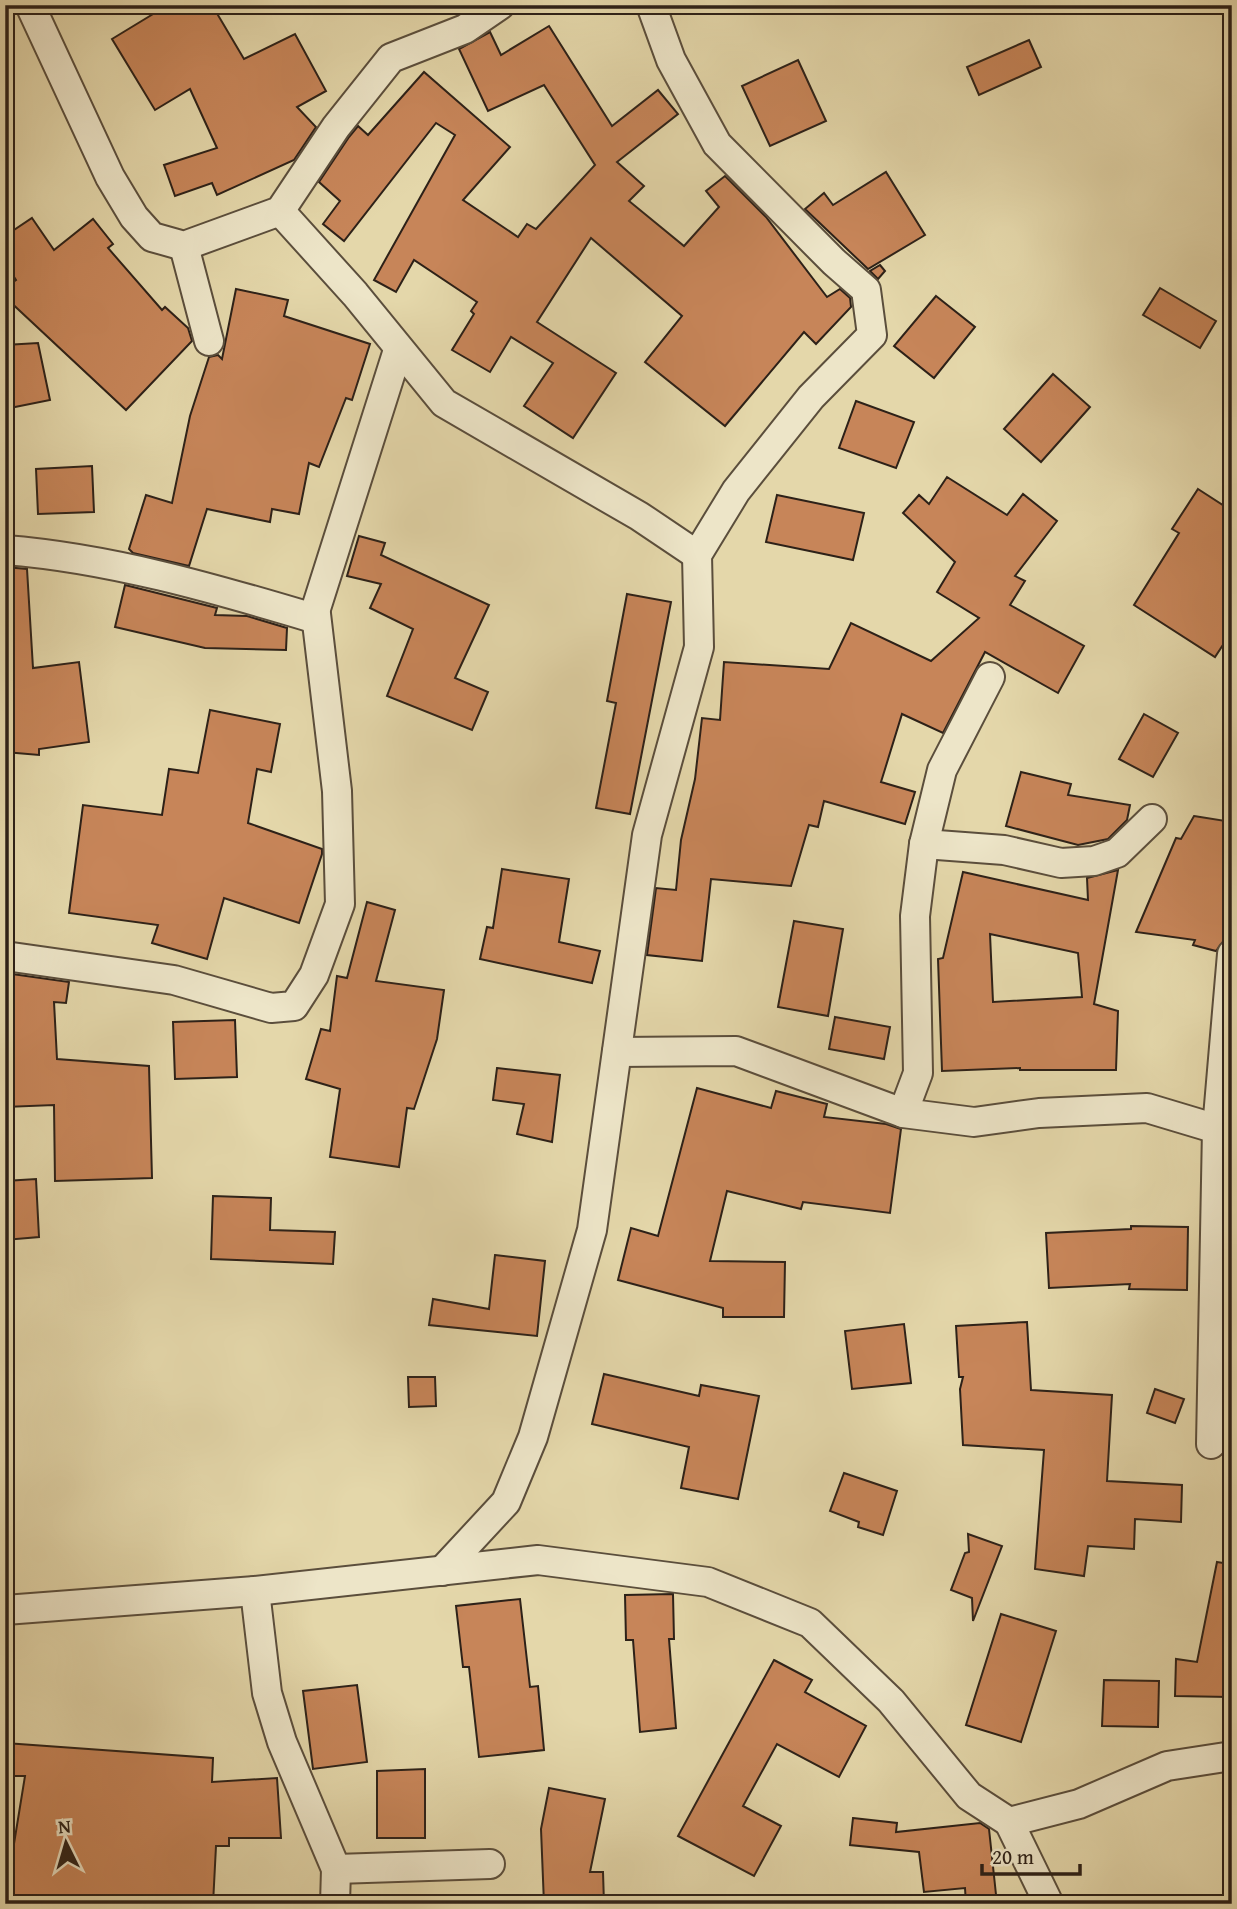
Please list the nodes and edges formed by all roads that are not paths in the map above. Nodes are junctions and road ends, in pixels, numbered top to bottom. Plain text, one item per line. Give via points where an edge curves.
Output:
1 (30, 5) edge
2 (500, 5) edge
3 (651, 5) edge
4 (280, 211) junction
5 (184, 246) junction
6 (209, 341) dead end
7 (398, 350) junction
8 (5, 550) edge
9 (697, 555) junction
10 (316, 614) junction
11 (990, 677) dead end
12 (1152, 818) dead end
13 (925, 844) junction
14 (1232, 954) edge
15 (5, 956) edge
16 (617, 1052) junction
17 (903, 1113) junction
18 (1224, 1134) edge
19 (1210, 1444) dead end
20 (442, 1571) junction
21 (255, 1591) junction
22 (5, 1610) edge
23 (1232, 1756) edge
24 (1009, 1822) junction
25 (490, 1864) dead end
26 (336, 1869) junction
27 (335, 1904) edge
28 (1049, 1904) edge

1 - 5 street via 110,177 134,217 152,237
2 - 4 street via 465,29 391,58 336,127
3 - 9 street via 671,60 717,144 866,290 872,335 811,397 736,491
4 - 5 street
4 - 7 street
5 - 6 street
7 - 9 street via 444,402
7 - 10 street
8 - 10 street via 45,553 227,592 313,618
9 - 16 street via 699,647 647,835
10 - 15 street via 337,791 340,904 314,975 294,1006 271,1008 174,980
11 - 13 street via 942,770
12 - 13 street via 1117,852 1094,861 1061,863 1004,850
13 - 17 street via 915,916 918,1073
14 - 18 street
16 - 17 street via 736,1051
16 - 20 street via 592,1230 533,1437 506,1502
17 - 18 street via 974,1122 1039,1113 1147,1108
18 - 19 street
20 - 21 street
20 - 24 street via 538,1560 708,1582 810,1623 891,1701 970,1796
21 - 22 street
21 - 26 street via 267,1693 282,1742
23 - 24 street via 1167,1766 1079,1804
24 - 28 street
25 - 26 street
26 - 27 street

